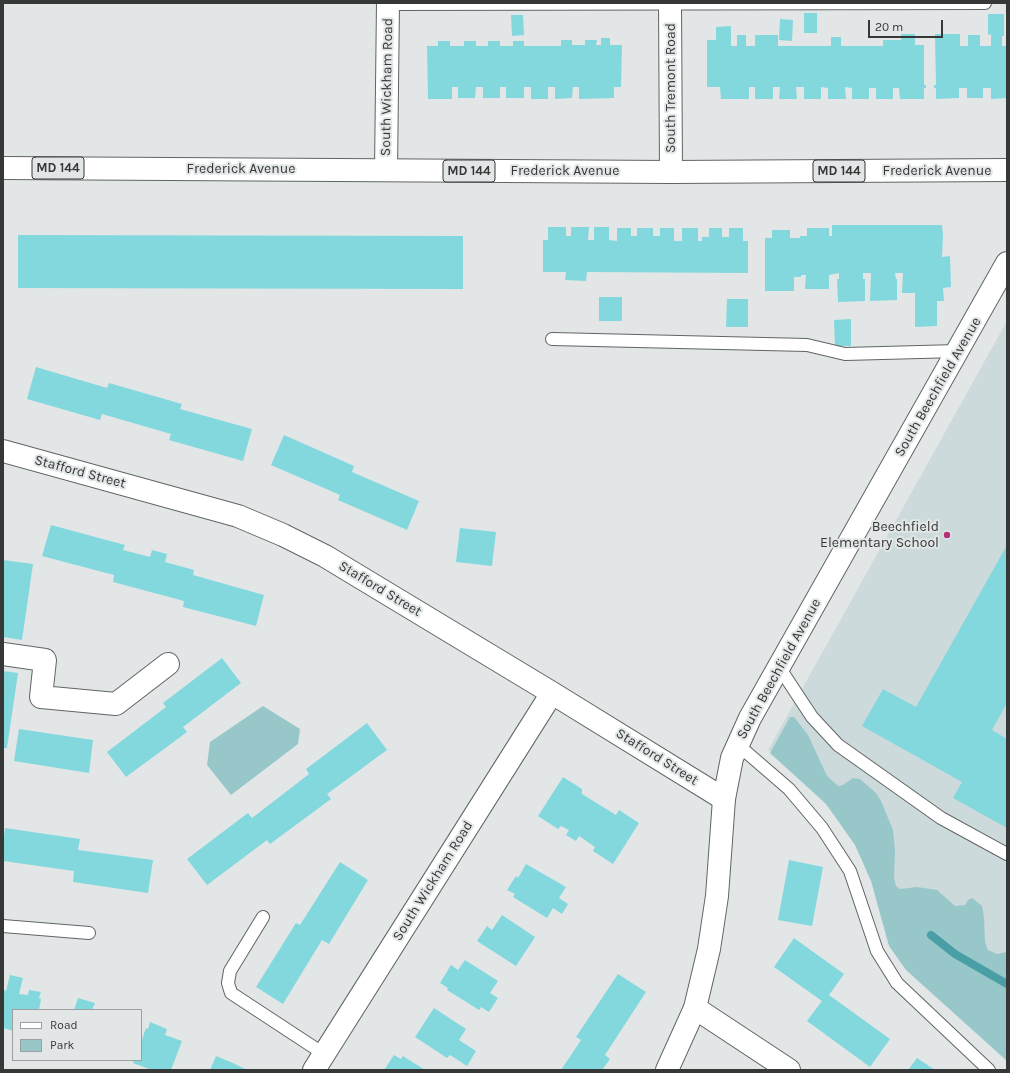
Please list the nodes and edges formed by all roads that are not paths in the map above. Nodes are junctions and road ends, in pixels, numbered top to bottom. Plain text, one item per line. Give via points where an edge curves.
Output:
1 (670, 3) edge
2 (814, 3) edge
3 (985, 3) edge
4 (388, 4) edge
5 (527, 4) edge
6 (3, 168) edge
7 (386, 170) junction
8 (1007, 170) edge
9 (671, 172) junction
10 (1007, 263) edge
11 (552, 339) dead end
12 (958, 351) junction
13 (3, 451) edge
14 (3, 654) edge
15 (168, 664) dead end
16 (779, 667) junction
17 (552, 692) junction
18 (738, 745) junction
19 (724, 799) junction
20 (1007, 854) edge
21 (263, 917) dead end
22 (3, 926) edge
23 (89, 933) dead end
24 (695, 1008) junction
25 (319, 1062) edge
26 (667, 1070) edge
27 (789, 1070) edge
28 (989, 1070) edge

1 - 2 lane
1 - 5 lane
1 - 9 street, South Tremont Road
2 - 3 lane
4 - 5 lane
4 - 7 street, South Wickham Road
6 - 7 street, Frederick Avenue / MD 144
7 - 9 street, Frederick Avenue / MD 144
8 - 9 street, Frederick Avenue / MD 144
10 - 12 street, South Beechfield Avenue
11 - 12 lane via 807,344 845,354
12 - 16 street, South Beechfield Avenue
13 - 17 street, Stafford Street via 238,516 283,535 325,556
14 - 15 street via 45,660 41,697 116,704
16 - 18 street, South Beechfield Avenue
16 - 20 lane via 812,717 838,745 941,818
17 - 19 street, Stafford Street
17 - 25 street, South Wickham Road
18 - 19 street, South Beechfield Avenue via 732,758
18 - 28 lane via 789,789 822,828 850,871 877,951 897,983
19 - 24 street, South Beechfield Avenue via 717,896 709,949
21 - 25 lane via 230,971 228,983 231,992
22 - 23 lane
24 - 26 street, South Beechfield Avenue
24 - 27 street

